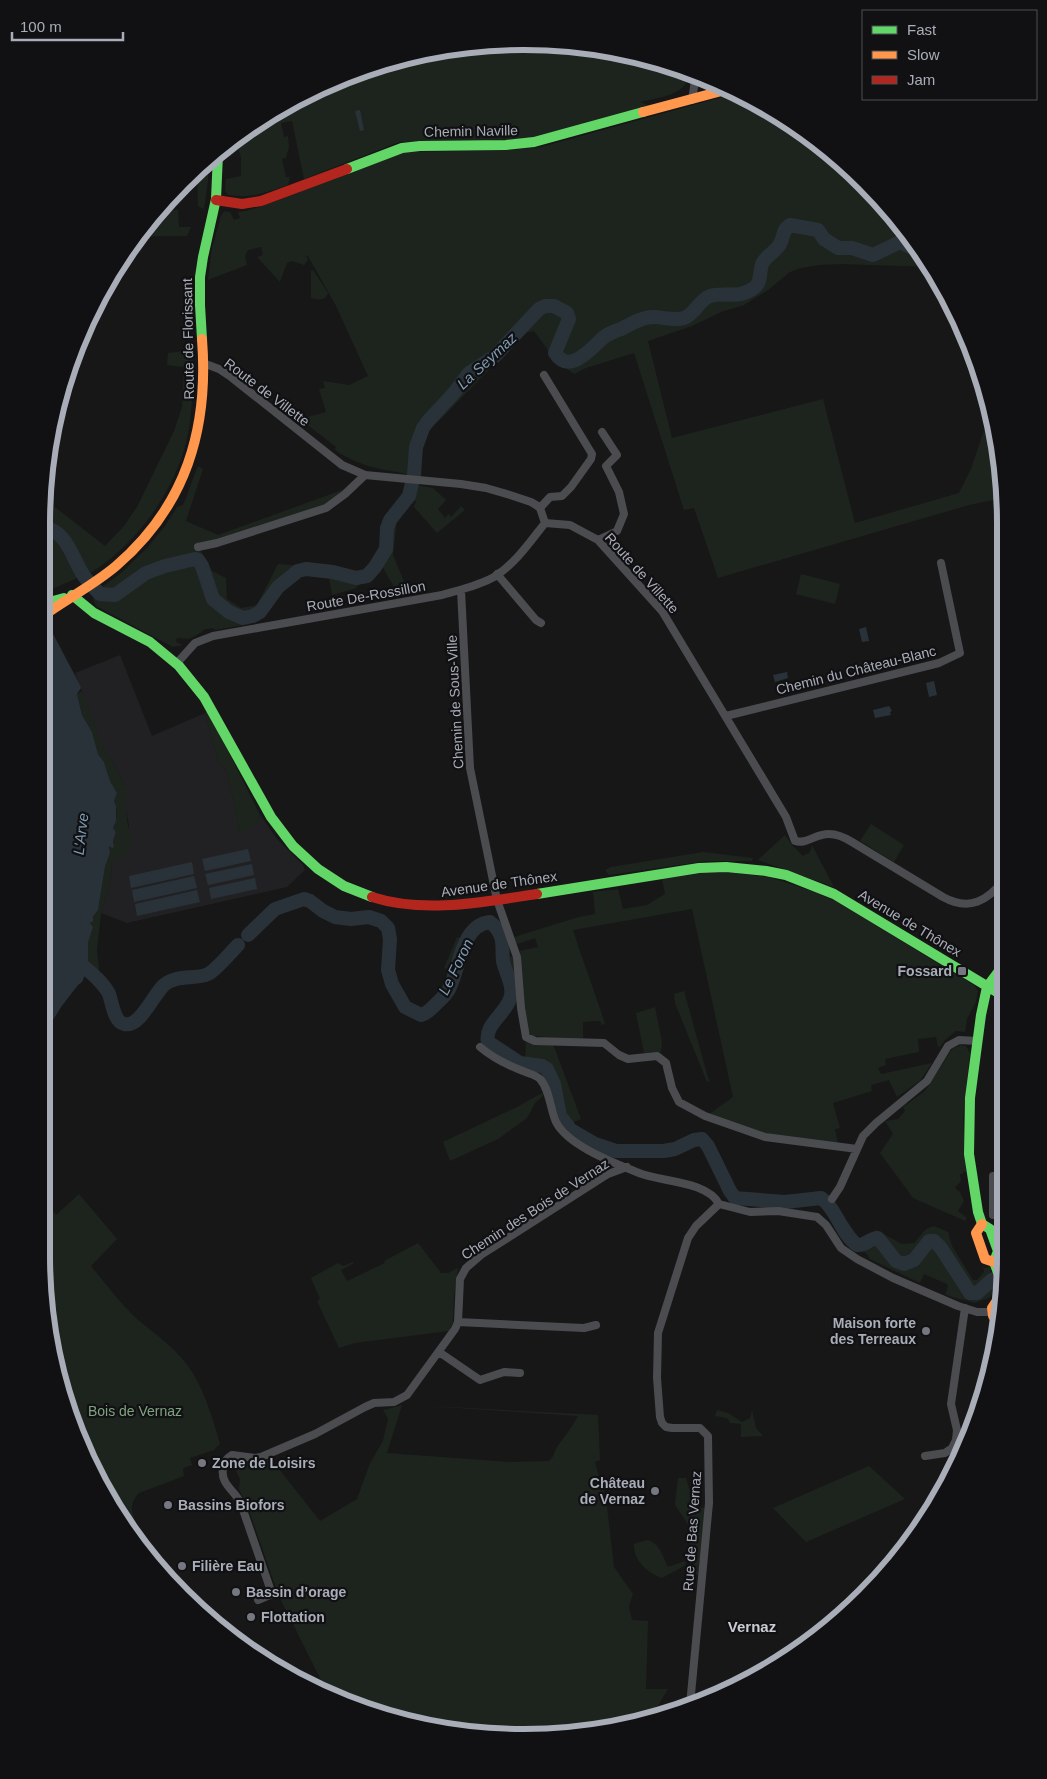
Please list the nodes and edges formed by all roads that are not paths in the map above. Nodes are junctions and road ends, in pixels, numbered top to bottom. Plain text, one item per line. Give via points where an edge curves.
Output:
1 (695, 82) edge
2 (718, 92) edge
3 (692, 100) junction
4 (218, 162) edge
5 (216, 200) junction
6 (203, 363) junction
7 (544, 375) dead end
8 (602, 432) dead end
9 (365, 475) junction
10 (540, 508) junction
11 (545, 523) junction
12 (598, 540) junction
13 (198, 547) dead end
14 (941, 564) dead end
15 (497, 574) junction
16 (461, 590) junction
17 (75, 594) junction
18 (50, 606) edge
19 (541, 623) dead end
20 (177, 663) junction
21 (726, 716) junction
22 (997, 888) edge
23 (497, 900) junction
24 (997, 974) edge
25 (987, 987) junction
26 (997, 993) edge
27 (977, 1041) junction
28 (480, 1047) dead end
29 (857, 1149) junction
30 (627, 1167) junction
31 (997, 1176) edge
32 (832, 1199) dead end
33 (719, 1204) junction
34 (993, 1215) dead end
35 (982, 1224) junction
36 (997, 1247) edge
37 (997, 1253) edge
38 (994, 1262) junction
39 (997, 1269) edge
40 (965, 1308) junction
41 (993, 1316) edge
42 (458, 1322) junction
43 (596, 1325) dead end
44 (439, 1352) junction
45 (520, 1373) dead end
46 (925, 1456) dead end
47 (258, 1600) dead end
48 (691, 1698) edge

1 - 3 street
2 - 3 main road, Chemin Naville
3 - 5 main road, Chemin Naville via 534,142 402,148 261,201 242,204
4 - 5 main road, Route de Florissant
5 - 6 main road, Route de Florissant via 200,276
6 - 9 street, Route de Villette via 225,372 342,466
6 - 17 main road, Route de Florissant via 200,423 192,454 170,503 124,560
7 - 10 street via 592,454 571,487 562,496 550,497
8 - 12 street via 617,455 606,466 619,492 624,514 617,531
9 - 10 street, Route de Villette via 486,488 531,502
9 - 13 street via 326,508
10 - 11 street
11 - 12 street, Route de Villette via 570,525
11 - 15 street, Route De-Rossillon
12 - 21 street, Route de Villette via 662,611
14 - 21 street, Chemin du Château-Blanc via 960,653 939,663
15 - 16 street, Route De-Rossillon
15 - 19 street
16 - 20 street, Route De-Rossillon via 213,636 195,643
16 - 23 street, Chemin de Sous-Ville via 470,768
17 - 18 main road, Route de Florissant
17 - 20 main road, Avenue de Thônex via 83,607 144,639
20 - 23 main road, Avenue de Thônex via 209,705 275,825 314,866 354,890 393,903 430,907
21 - 22 street, Route de Villette via 786,817 794,840 802,842 823,834 839,836 952,902 968,904 981,901
23 - 25 main road, Avenue de Thônex via 699,868 766,871 786,875 834,894
23 - 29 street, Chemin de Sous-Ville via 517,957 524,1031 530,1040 604,1043 628,1058 657,1056 666,1064 679,1102 706,1116 765,1137
24 - 25 main road
25 - 26 main road, Avenue de Thônex
25 - 27 main road
27 - 29 street via 958,1040 948,1046 927,1081 876,1123 863,1136
27 - 35 main road via 970,1098 969,1154
28 - 30 street via 494,1058 538,1078 547,1093 558,1126 573,1142
29 - 32 street
30 - 33 street via 712,1194
30 - 42 street, Chemin des Bois de Vernaz via 609,1174 466,1268 459,1282
31 - 34 street via 993,1176
33 - 40 street via 750,1212 778,1211 817,1217 849,1254 893,1278
33 - 48 street, Rue de Bas Vernaz via 699,1222 688,1238 657,1343 662,1423 672,1428 700,1428 708,1436 710,1496
35 - 36 main road via 990,1229
35 - 38 main road via 976,1233 985,1259
37 - 38 main road
38 - 39 main road
40 - 41 street
40 - 46 street via 951,1404 956,1440 945,1453
42 - 43 street via 584,1328
42 - 44 street, Chemin des Bois de Vernaz
44 - 45 street via 479,1380 504,1372
44 - 47 street, Chemin des Bois de Vernaz via 403,1398 374,1403 315,1434 261,1457 232,1455 226,1460 222,1472 224,1481 241,1504 272,1594

